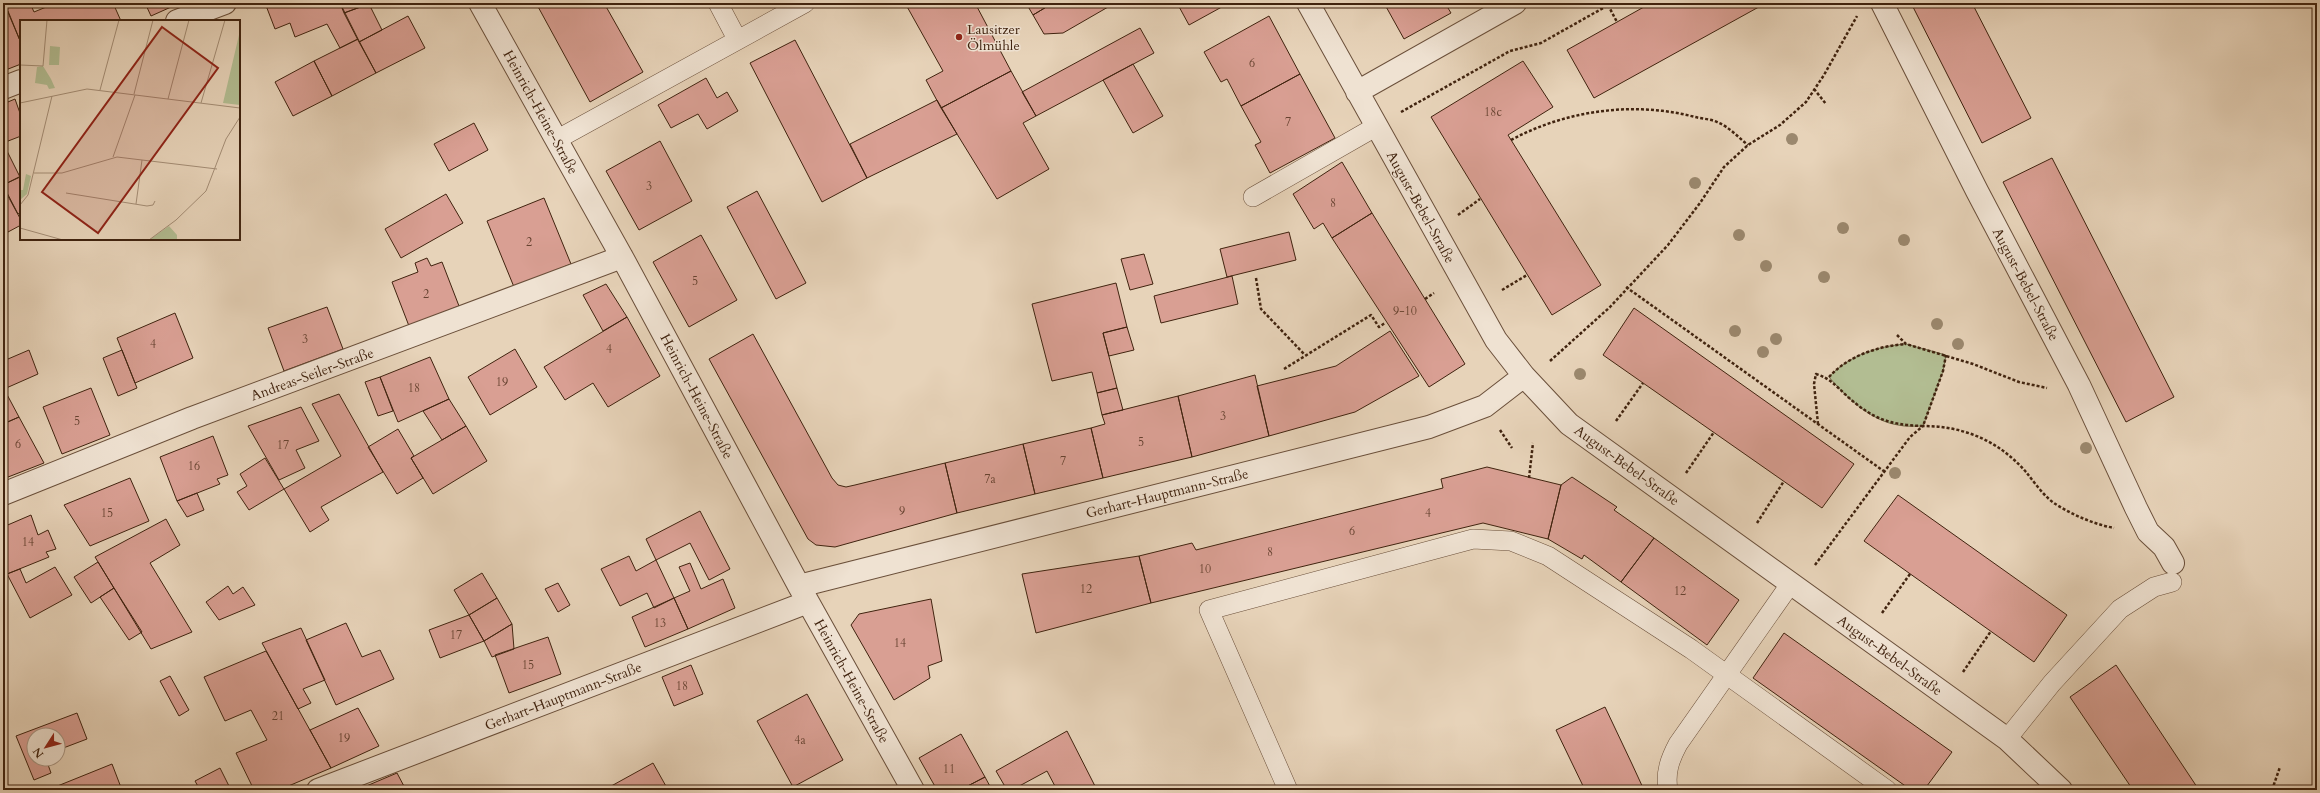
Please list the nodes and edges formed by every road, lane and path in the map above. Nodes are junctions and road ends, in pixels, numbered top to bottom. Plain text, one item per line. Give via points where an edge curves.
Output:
1 (226, 3) edge
2 (480, 3) edge
3 (718, 3) edge
4 (805, 3) edge
5 (1308, 3) edge
6 (1515, 3) edge
7 (1612, 3) edge
8 (1882, 3) edge
9 (1608, 5) junction
10 (1860, 10) dead end
11 (180, 20) edge
12 (1617, 22) dead end
13 (737, 39) junction
14 (20, 81) edge
15 (3, 88) edge
16 (1814, 90) junction
17 (1357, 92) junction
18 (1826, 104) dead end
19 (1398, 114) dead end
20 (1377, 126) junction
21 (556, 140) junction
22 (1512, 140) dead end
23 (1748, 145) junction
24 (1253, 197) dead end
25 (1480, 199) dead end
26 (1453, 218) dead end
27 (622, 257) junction
28 (1527, 275) dead end
29 (1256, 278) dead end
30 (1626, 287) junction
31 (1434, 293) dead end
32 (1498, 293) dead end
33 (1425, 299) dead end
34 (1386, 323) dead end
35 (1897, 335) dead end
36 (1906, 344) junction
37 (1305, 355) junction
38 (1946, 355) junction
39 (1547, 364) dead end
40 (1284, 369) dead end
41 (1524, 376) junction
42 (1829, 377) junction
43 (1643, 383) dead end
44 (2079, 385) junction
45 (1818, 424) junction
46 (1613, 425) dead end
47 (1923, 426) junction
48 (1714, 432) dead end
49 (1533, 443) dead end
50 (1885, 472) junction
51 (1682, 477) dead end
52 (1529, 478) dead end
53 (1784, 481) dead end
54 (3, 494) edge
55 (1753, 528) dead end
56 (2148, 532) junction
57 (1812, 569) dead end
58 (2173, 572) joint
59 (1910, 574) dead end
60 (1791, 583) junction
61 (803, 594) junction
62 (1879, 617) dead end
63 (1991, 631) dead end
64 (1727, 675) junction
65 (1961, 676) dead end
66 (2007, 739) junction
67 (2280, 767) dead end
68 (318, 790) edge
69 (913, 790) edge
70 (1288, 790) edge
71 (1668, 790) edge
72 (1887, 790) edge
73 (2061, 790) edge
74 (2272, 790) edge

1 - 11 street
2 - 21 street, Heinrich-Heine-Straße
3 - 13 lane
4 - 13 lane
5 - 17 street, August-Bebel-Straße
6 - 17 street
7 - 9 path
8 - 44 street, August-Bebel-Straße
9 - 12 path
9 - 19 path via 1542,43 1510,51
10 - 16 path
13 - 21 lane
14 - 15 street
16 - 18 path
16 - 23 path via 1806,102 1780,125
17 - 20 street, August-Bebel-Straße
20 - 24 lane
20 - 41 street, August-Bebel-Straße via 1496,340
21 - 27 street, Heinrich-Heine-Straße
22 - 23 path via 1529,131 1583,114 1622,108 1674,111 1719,123
23 - 30 path via 1724,167 1668,245
25 - 26 path
27 - 54 street, Andreas-Seiler-Straße via 178,423
27 - 61 street, Heinrich-Heine-Straße
28 - 32 path
29 - 37 path via 1261,309
30 - 39 path via 1610,307
30 - 45 path
31 - 33 path
34 - 37 path via 1379,327 1371,315
35 - 36 path
36 - 38 path
36 - 42 path via 1884,346 1868,352 1837,369
37 - 40 path
38 - 44 path via 2019,382 2046,388
38 - 47 path via 1943,371
41 - 60 street, August-Bebel-Straße via 1570,424
41 - 61 street, Gerhart-Hauptmann-Straße via 1485,406 1429,427
42 - 45 path via 1816,374
42 - 47 path via 1856,404 1882,420 1898,425
43 - 46 path
44 - 56 street, August-Bebel-Straße
45 - 50 path
47 - 50 path via 1910,437
47 - 56 path via 1953,429 1983,438 2006,452 2056,505 2085,519 2119,529
48 - 51 path
49 - 52 path
50 - 57 path
53 - 55 path
56 - 58 street, August-Bebel-Straße via 2164,548
58 - 66 lane, August-Bebel-Straße via 2120,609 2052,683
59 - 62 path
60 - 64 lane
60 - 66 street, August-Bebel-Straße
61 - 68 street, Gerhart-Hauptmann-Straße
61 - 69 street, Heinrich-Heine-Straße
63 - 65 path
64 - 70 lane via 1548,556 1511,541 1473,539 1209,610
64 - 71 lane via 1670,759 1667,770
64 - 72 lane
66 - 73 street, August-Bebel-Straße
67 - 74 path

